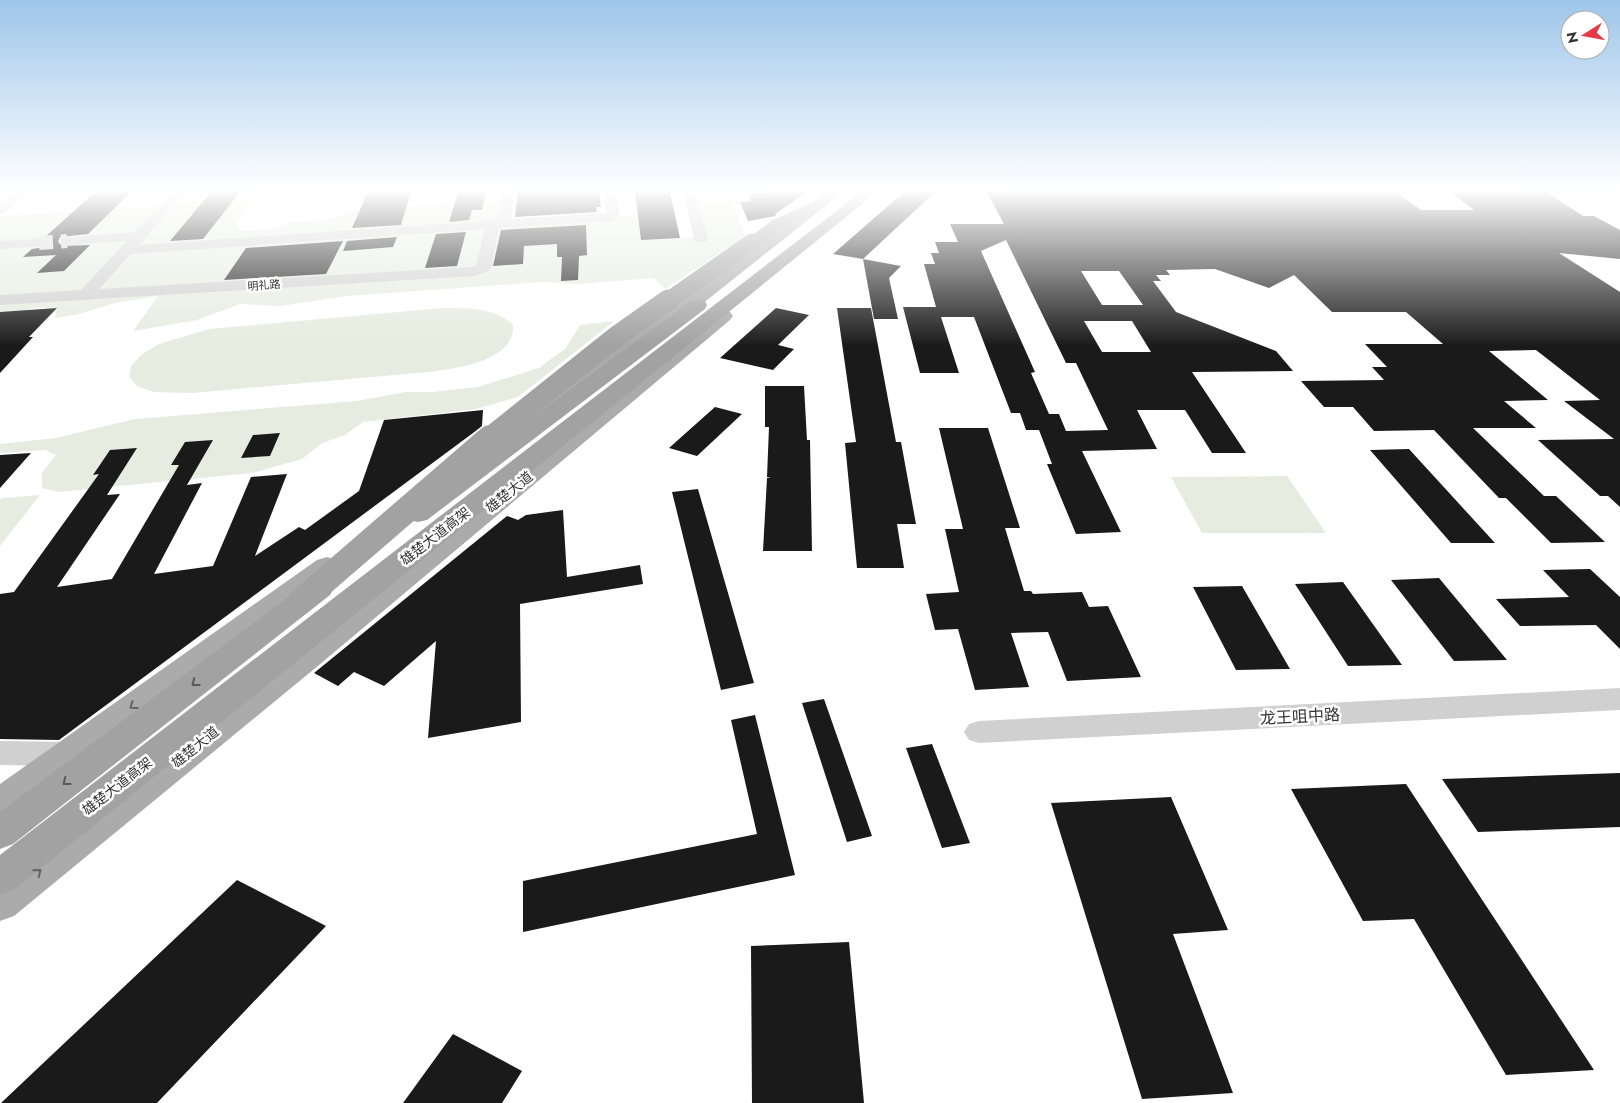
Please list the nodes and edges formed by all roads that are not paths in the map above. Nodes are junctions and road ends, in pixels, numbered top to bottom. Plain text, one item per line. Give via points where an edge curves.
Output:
1 (29, 243) tunnel mouth
2 (133, 243) edge
3 (208, 243) edge
4 (491, 243) edge
5 (750, 243) edge
6 (768, 243) edge
7 (781, 243) edge
8 (805, 243) edge
9 (813, 243) edge
10 (0, 245) edge
11 (127, 250) junction
12 (85, 295) junction
13 (0, 300) edge
14 (300, 602) junction
15 (1620, 699) edge
16 (979, 732) dead end
17 (0, 753) edge
18 (68, 754) junction
19 (14, 783) edge
20 (0, 804) edge
21 (0, 833) edge
22 (0, 878) edge
23 (0, 902) edge

1 - 10 street
2 - 11 street
3 - 11 street
4 - 12 street, 明礼路 via 482,268 474,271
5 - 14 highway, bridge via 617,336 483,443
6 -> 18 main road via 695,300
7 - 14 highway, 雄楚大道高架, bridge
8 - 22 highway, 雄楚大道高架
23 -> 9 main road, 雄楚大道 via 308,657
11 - 12 street
12 - 13 street, 明礼路
14 -> 21 highway, 雄楚大道高架
15 - 16 street, 龙王咀中路
17 - 18 street
18 - 19 main road
19 - 20 main road

